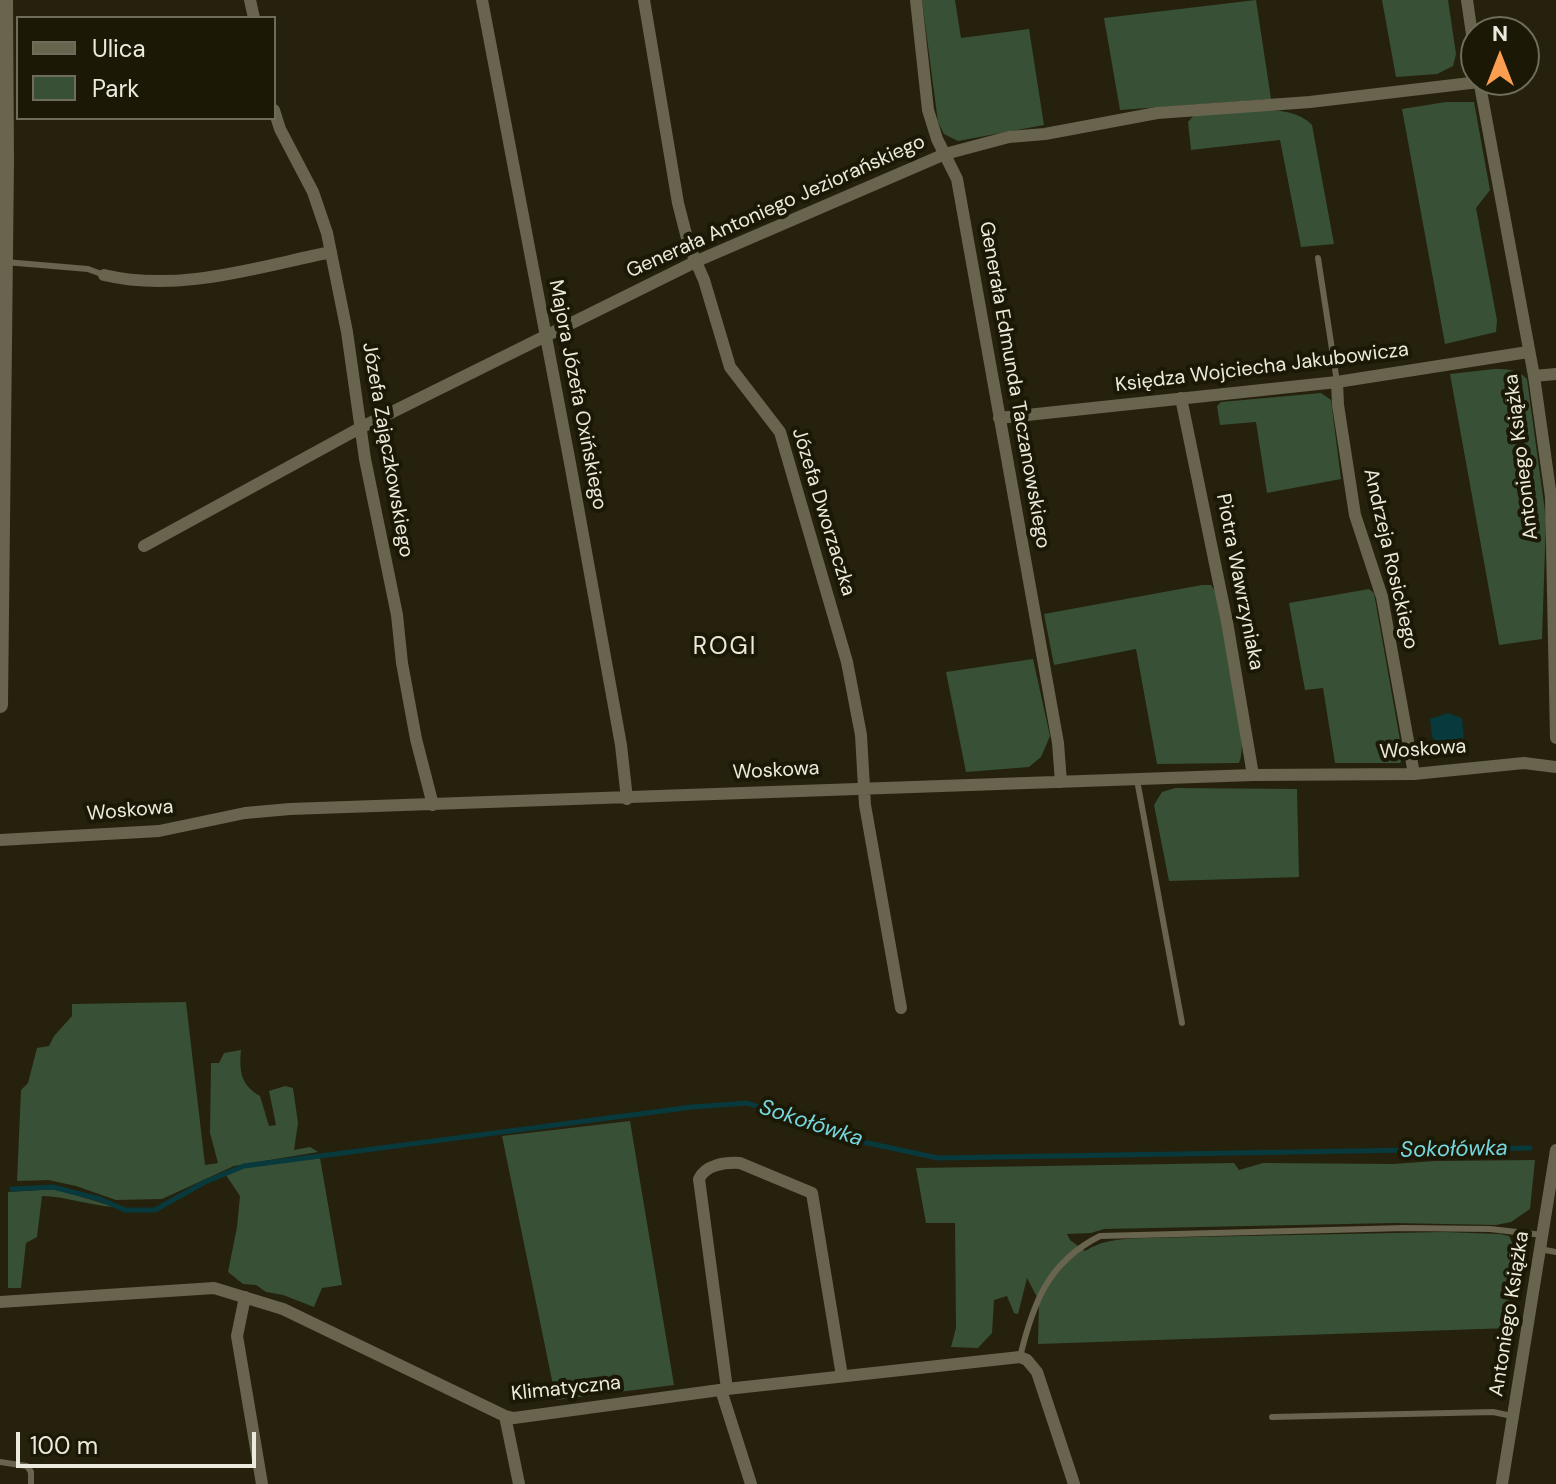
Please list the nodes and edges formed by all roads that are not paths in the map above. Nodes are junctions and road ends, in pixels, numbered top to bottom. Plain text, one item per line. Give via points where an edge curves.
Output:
1 (5, 0) edge
2 (482, 0) edge
3 (644, 0) edge
4 (916, 0) edge
5 (1460, 83) edge
6 (1482, 96) edge
7 (276, 116) edge
8 (945, 154) junction
9 (3, 160) edge
10 (331, 252) junction
11 (1318, 258) dead end
12 (697, 261) junction
13 (5, 262) junction
14 (104, 275) joint
15 (546, 335) junction
16 (1528, 352) junction
17 (1556, 374) edge
18 (1534, 376) junction
19 (1337, 382) junction
20 (1181, 398) junction
21 (999, 418) junction
22 (360, 428) junction
23 (1, 466) edge
24 (144, 546) dead end
25 (0, 705) edge
26 (1556, 738) edge
27 (1556, 767) edge
28 (1414, 774) junction
29 (1253, 775) junction
30 (1137, 780) junction
31 (1061, 782) junction
32 (865, 787) junction
33 (627, 799) junction
34 (433, 805) junction
35 (0, 840) edge
36 (901, 1008) dead end
37 (1182, 1023) dead end
38 (1556, 1150) edge
39 (1543, 1235) junction
40 (1540, 1249) junction
41 (1556, 1252) edge
42 (245, 1297) junction
43 (0, 1302) edge
44 (1020, 1357) junction
45 (842, 1376) junction
46 (724, 1389) junction
47 (505, 1416) junction
48 (1513, 1416) junction
49 (1272, 1417) dead end
50 (0, 1462) edge
51 (31, 1484) edge
52 (262, 1484) edge
53 (519, 1484) edge
54 (751, 1484) edge
55 (1074, 1484) edge
56 (1502, 1484) edge

1 - 9 street
2 - 15 street, Majora Józefa Oxińskiego
3 - 12 street, Józefa Dworzaczka via 678,203
4 - 8 street, Generała Edmunda Taczanowskiego via 928,110
5 - 8 street, Generała Antoniego Jeziorańskiego via 1157,113 1009,137
6 - 16 street, Antoniego Książka
7 - 10 street, Józefa Zajączkowskiego via 313,192
8 - 12 street, Generała Antoniego Jeziorańskiego
8 - 21 street, Generała Edmunda Taczanowskiego via 957,179
9 - 13 street
10 - 14 street via 184,280
10 - 22 street, Józefa Zajączkowskiego
11 - 19 lane, Andrzeja Rosickiego
12 - 15 street, Generała Antoniego Jeziorańskiego
12 - 32 street, Józefa Dworzaczka via 730,367 783,442 847,662
13 - 14 lane
13 - 23 street
15 - 22 street, Generała Antoniego Jeziorańskiego
15 - 33 street, Majora Józefa Oxińskiego
16 - 18 street, Antoniego Książka
16 - 19 street, Księdza Wojciecha Jakubowicza
17 - 18 street
18 - 26 street, Antoniego Książka via 1553,519
19 - 20 street, Księdza Wojciecha Jakubowicza
19 - 28 street, Andrzeja Rosickiego via 1355,515 1382,597
20 - 21 street, Księdza Wojciecha Jakubowicza
20 - 29 street, Piotra Wawrzyniaka
21 - 31 street, Generała Edmunda Taczanowskiego
22 - 24 street, Generała Antoniego Jeziorańskiego
22 - 34 street, Józefa Zajączkowskiego via 416,739
23 - 25 street
27 - 28 street, Woskowa via 1502,764
28 - 29 street, Woskowa
29 - 30 street, Woskowa
30 - 31 street, Woskowa
30 - 37 lane
31 - 32 street, Woskowa
32 - 33 street, Woskowa
32 - 36 street, Józefa Dworzaczka
33 - 34 street, Woskowa
34 - 35 street, Woskowa via 262,810 159,831
38 - 39 street, Antoniego Książka
39 - 40 street, Antoniego Książka
39 - 44 lane via 1405,1228 1100,1236 1073,1251 1047,1282 1034,1304
40 - 41 lane
40 - 48 street, Antoniego Książka
42 - 43 street, Klimatyczna via 200,1287
42 - 47 street, Klimatyczna via 295,1315
42 - 52 street via 237,1336
44 - 45 street, Klimatyczna
44 - 55 street via 1037,1372
45 - 46 street, Klimatyczna
45 - 46 street via 812,1193 732,1162 702,1172 699,1179
46 - 47 street, Klimatyczna
46 - 54 street
47 - 53 street
48 - 49 lane via 1493,1412
48 - 56 street, Antoniego Książka
50 - 51 lane via 27,1466

